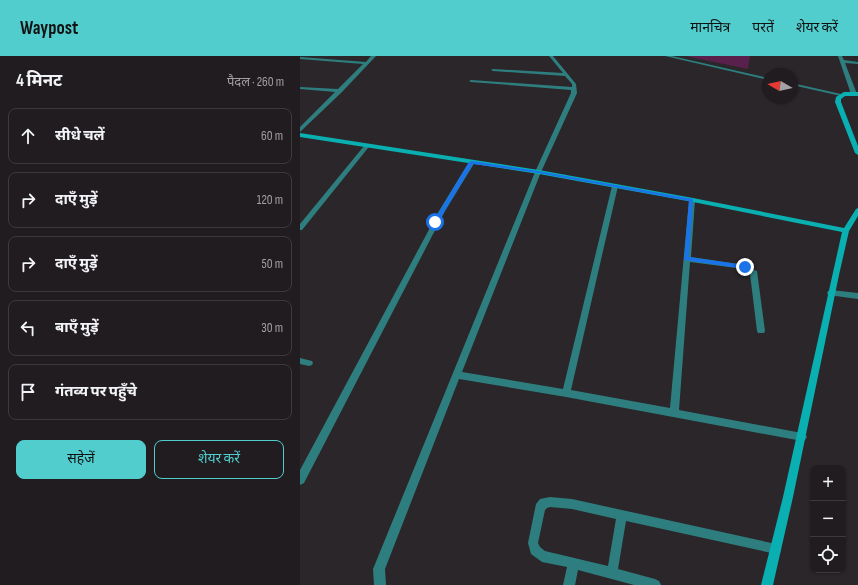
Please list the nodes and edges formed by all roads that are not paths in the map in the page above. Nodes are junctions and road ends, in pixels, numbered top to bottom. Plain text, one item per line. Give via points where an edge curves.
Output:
1 (374, 56) edge
2 (551, 56) edge
3 (667, 56) edge
4 (300, 58) edge
5 (841, 59) edge
6 (367, 63) junction
7 (858, 63) edge
8 (493, 70) dead end
9 (566, 74) junction
10 (762, 78) edge
11 (471, 82) dead end
12 (798, 85) edge
13 (300, 88) edge
14 (574, 89) junction
15 (340, 91) junction
16 (856, 94) edge
17 (841, 95) junction
18 (300, 130) edge
19 (300, 135) edge
20 (366, 147) junction
21 (858, 153) edge
22 (472, 162) junction
23 (538, 172) junction
24 (615, 186) junction
25 (692, 200) junction
26 (858, 210) edge
27 (300, 228) edge
28 (846, 231) junction
29 (686, 259) junction
30 (831, 293) junction
31 (858, 296) edge
32 (762, 332) dead end
33 (300, 361) edge
34 (309, 363) dead end
35 (456, 375) junction
36 (566, 393) junction
37 (674, 412) junction
38 (802, 437) junction
39 (300, 480) edge
40 (622, 515) junction
41 (776, 549) junction
42 (574, 563) junction
43 (612, 573) junction
44 (380, 585) edge
45 (569, 585) edge
46 (655, 585) edge
47 (767, 585) edge

1 - 6 street
2 - 9 street
3 - 10 lane
4 - 6 street
5 - 7 street
5 - 16 street
6 - 15 street
8 - 9 street
9 - 14 street via 574,84
11 - 14 street
12 - 17 lane
13 - 15 street
14 - 23 street
15 - 18 street
16 - 17 street
17 - 21 street via 838,102
19 - 20 street
20 - 22 street
20 - 27 street
22 - 23 street
22 - 39 street via 442,211
23 - 24 street
23 - 35 street
24 - 25 street
24 - 36 street
25 - 28 street
25 - 29 street
26 - 28 street
28 - 30 street
29 - 32 street via 738,266 754,273
29 - 37 street
30 - 31 street
30 - 38 street
33 - 34 street
35 - 36 street
35 - 44 street via 379,569
36 - 37 street
37 - 38 street
38 - 41 street
40 - 41 street
40 - 42 street via 572,504 544,503 540,508 533,543 535,550 542,556
40 - 43 street
41 - 47 street
42 - 43 street
42 - 45 street
43 - 46 street

